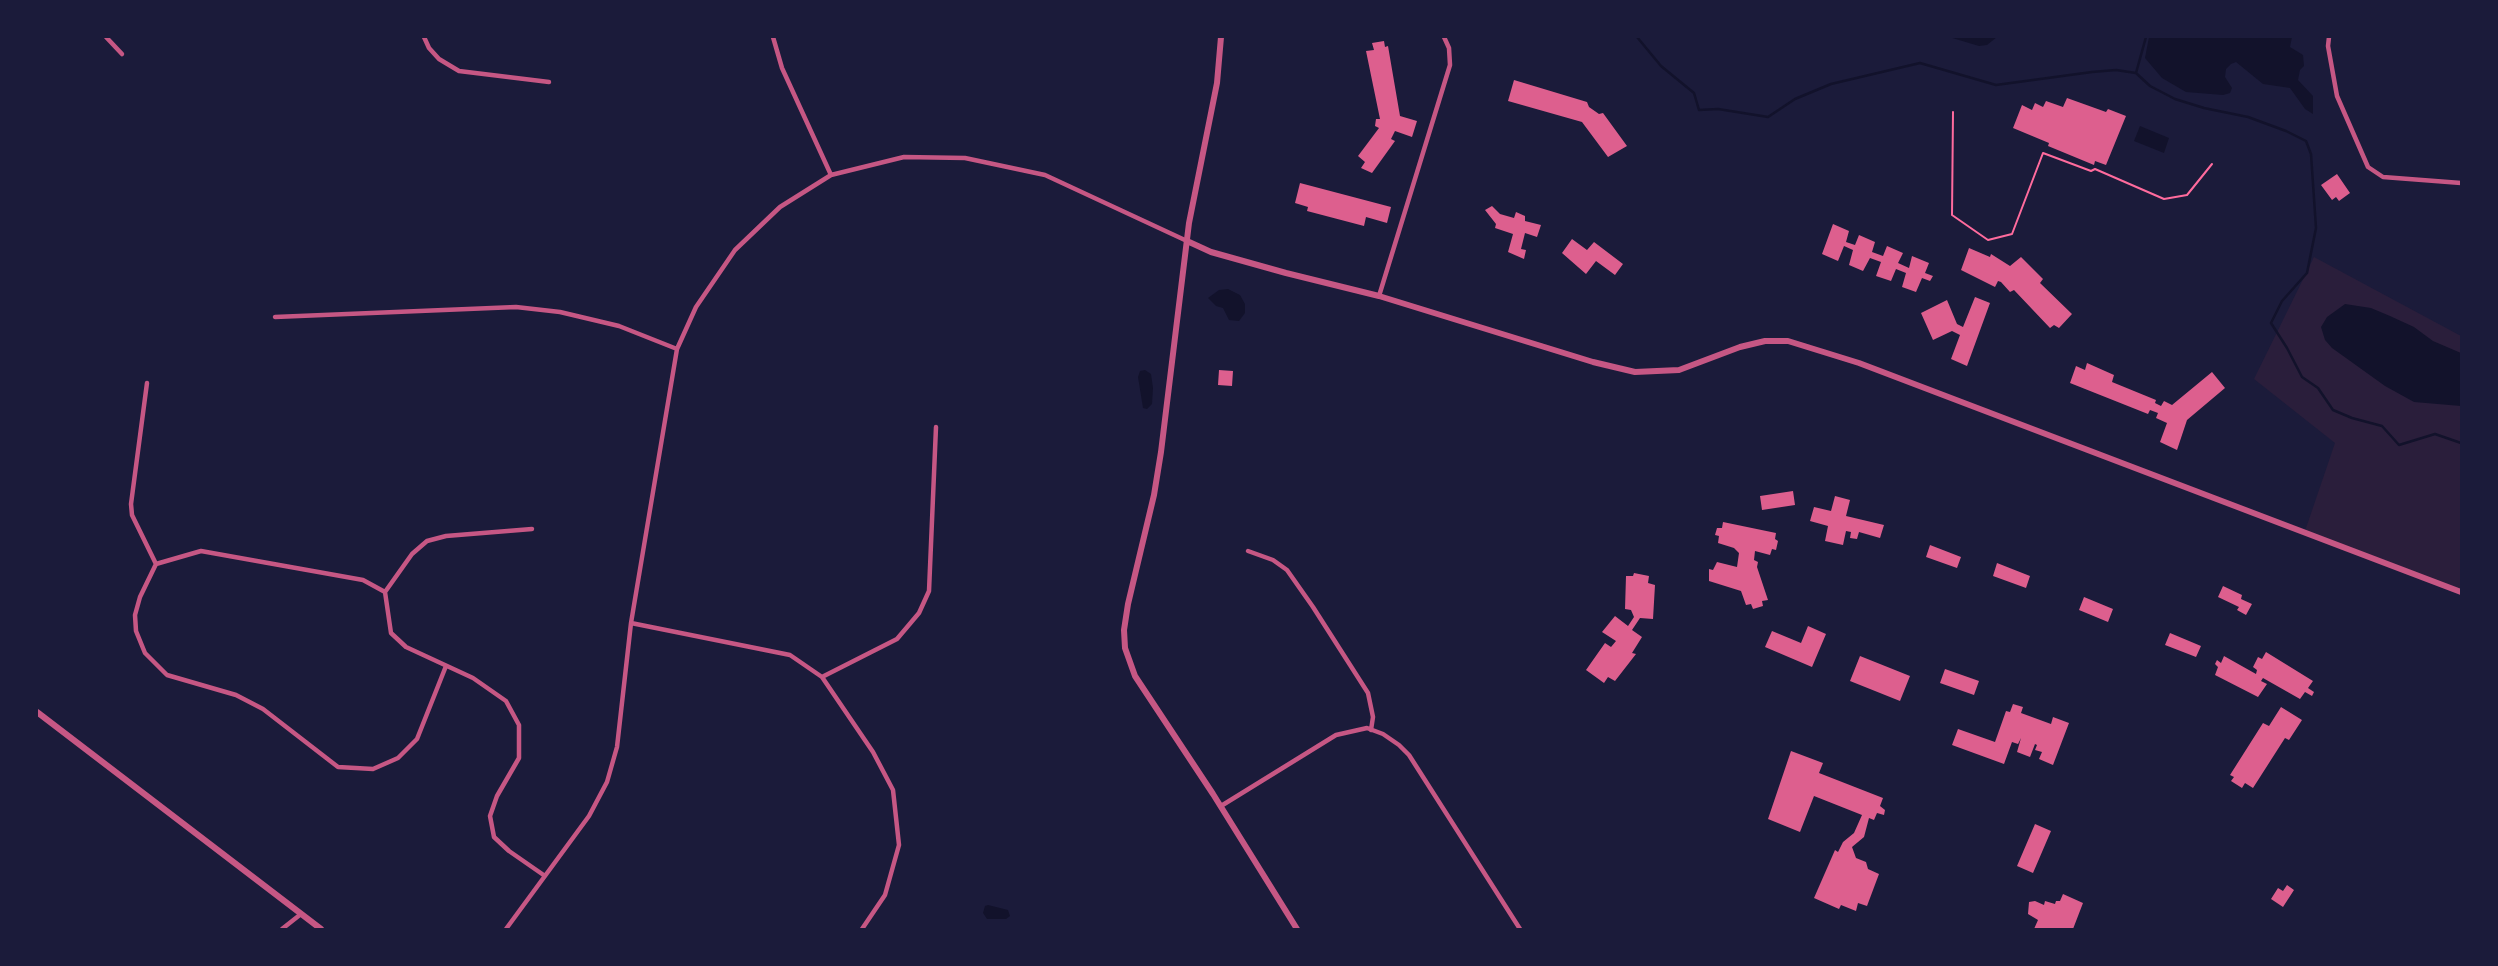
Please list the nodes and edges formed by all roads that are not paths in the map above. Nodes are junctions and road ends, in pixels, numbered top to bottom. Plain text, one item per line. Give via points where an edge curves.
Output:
1 (106, 37) edge
2 (424, 37) edge
3 (773, 37) edge
4 (1221, 37) edge
5 (1444, 37) edge
6 (2329, 37) edge
7 (122, 54) dead end
8 (549, 82) dead end
9 (831, 175) junction
10 (2461, 183) edge
11 (1187, 241) junction
12 (1379, 296) junction
13 (275, 317) dead end
14 (677, 349) junction
15 (147, 383) dead end
16 (936, 427) dead end
17 (531, 529) dead end
18 (1248, 551) dead end
19 (156, 564) junction
20 (385, 592) junction
21 (2461, 592) edge
22 (631, 624) junction
23 (446, 666) junction
24 (821, 677) junction
25 (39, 715) edge
26 (1371, 730) junction
27 (1221, 806) junction
28 (545, 876) junction
29 (300, 915) junction
30 (282, 929) edge
31 (321, 929) edge
32 (506, 929) edge
33 (862, 929) edge
34 (1297, 929) edge
35 (1520, 929) edge

1 - 7 street
2 - 8 street via 434,54 459,71
3 - 9 street via 782,68
4 - 11 street via 1217,83
5 - 12 street via 1450,65
6 - 10 street via 2337,96 2368,167 2383,177
9 - 11 street via 904,157 965,159 1045,175
9 - 14 street via 780,207 735,250 696,307
11 - 12 street via 1249,263
11 - 27 street via 1161,452 1128,604 1125,648 1135,676
12 - 21 street via 1635,372 1679,370 1740,347 1788,341 1859,363
13 - 14 street via 516,307 619,327
14 - 22 street
15 - 19 street via 131,505
16 - 24 street via 929,591 897,639
17 - 20 street via 428,541 412,554
18 - 26 street via 1287,569 1368,693
19 - 20 street via 201,551 363,580
19 - 23 street via 135,615 145,653 167,675 236,695 263,709 338,767 373,769 398,758 417,739
20 - 23 street via 391,633 406,647
22 - 24 street via 790,655
22 - 28 street via 617,747 607,782 589,816
23 - 28 street via 497,693 519,725 519,758 490,816 494,837
24 - 33 street via 873,752 893,790 899,845 885,895
25 - 29 street
26 - 27 street via 1335,735
26 - 35 street via 1409,755
27 - 34 street
28 - 32 street
29 - 30 street
29 - 31 street

